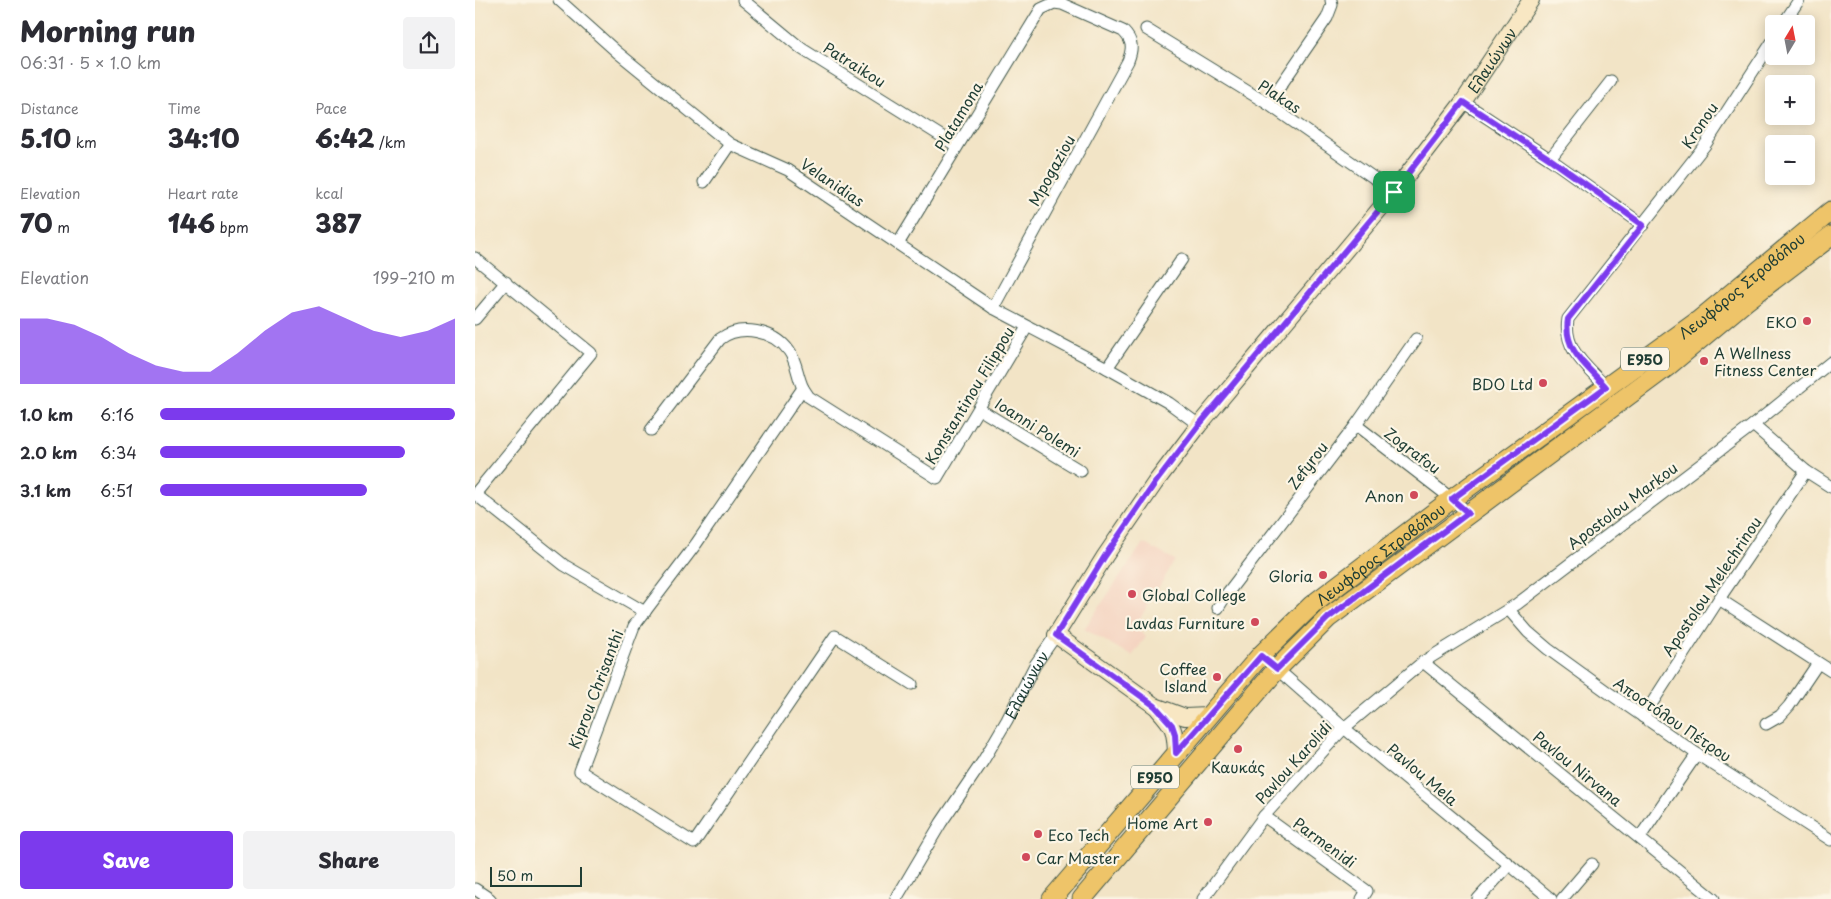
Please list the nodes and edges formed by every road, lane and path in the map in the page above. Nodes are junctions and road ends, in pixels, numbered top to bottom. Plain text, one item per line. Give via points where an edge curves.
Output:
1 (559, 0) edge
2 (743, 0) edge
3 (1331, 0) edge
4 (1531, 0) edge
5 (1799, 0) edge
6 (571, 4) edge
7 (1789, 15) edge
8 (1147, 29) dead end
9 (1132, 45) joint
10 (1765, 53) edge
11 (1611, 81) dead end
12 (1463, 102) junction
13 (1268, 104) junction
14 (729, 144) junction
15 (957, 146) junction
16 (1550, 159) junction
17 (704, 182) dead end
18 (1394, 192) junction
19 (1831, 211) edge
20 (1643, 225) junction
21 (1831, 236) edge
22 (898, 244) junction
23 (475, 258) edge
24 (1182, 259) dead end
25 (506, 282) junction
26 (993, 308) junction
27 (475, 319) edge
28 (1027, 327) junction
29 (1416, 338) dead end
30 (1831, 362) edge
31 (1107, 368) junction
32 (1606, 387) junction
33 (803, 388) junction
34 (979, 409) junction
35 (1199, 425) junction
36 (1356, 425) junction
37 (1753, 425) junction
38 (651, 430) dead end
39 (1081, 471) dead end
40 (1806, 471) junction
41 (1831, 486) edge
42 (475, 494) edge
43 (1452, 499) junction
44 (1468, 513) junction
45 (1719, 599) junction
46 (1218, 608) dead end
47 (1509, 610) junction
48 (645, 612) junction
49 (1056, 635) junction
50 (1261, 656) junction
51 (1423, 662) junction
52 (1818, 663) junction
53 (1277, 669) junction
54 (1831, 671) edge
55 (911, 684) dead end
56 (1155, 706) junction
57 (1208, 716) junction
58 (1643, 717) junction
59 (1766, 724) dead end
60 (1345, 728) junction
61 (1176, 753) junction
62 (1697, 754) junction
63 (1264, 816) junction
64 (1640, 837) junction
65 (1831, 840) edge
66 (1593, 864) dead end
67 (1509, 865) junction
68 (475, 889) edge
69 (1364, 895) edge
70 (490, 899) edge
71 (896, 899) edge
72 (1051, 899) edge
73 (1082, 899) edge
74 (1203, 899) edge
75 (1478, 899) edge
76 (1551, 899) edge
77 (1562, 899) edge
78 (1714, 899) edge

1 - 6 street, Velanidias
2 - 15 street, Patraikou via 802,49
3 - 13 street via 1333,5 1327,18
4 - 12 main road, Ελαιώνων
5 - 7 street
6 - 14 street, Velanidias via 617,52
8 - 13 street, Plakas
9 - 15 street, Platamona via 1123,31 1098,19 1062,4 1047,5 1041,9
9 - 26 street, Mpogaziou via 1128,61
10 - 20 street, Kronou via 1705,145
11 - 16 street
12 - 16 street
12 - 18 main road, Ελαιώνων
13 - 18 street, Plakas
14 - 17 street
14 - 22 street, Velanidias via 787,170
15 - 22 street, Platamona
16 - 20 street
18 - 35 main road, Ελαιώνων
19 - 32 main road, Λεωφόρος Στροβόλου / E950 via 1698,321
20 - 32 street, Kronou via 1568,319 1571,348
21 - 44 main road, Λεωφόρος Στροβόλου / E950 via 1654,376
22 - 26 street, Velanidias
23 - 25 street
24 - 31 street
25 - 27 street
25 - 42 street via 591,353
26 - 28 street, Velanidias
28 - 31 street, Velanidias
28 - 34 street, Konstantinou Filippou
29 - 36 street, Zefyrou
30 - 37 street, Apostolou Markou
31 - 35 street, Velanidias via 1169,403
32 - 43 main road, Λεωφόρος Στροβόλου / E950
33 - 34 street, Konstantinou Filippou via 809,398 937,478
33 - 38 street via 789,350 778,340 748,330 737,331 720,340
33 - 48 street, Kiprou Chrisanthi
34 - 39 street, Ioanni Polemi
35 - 49 main road, Ελαιώνων via 1105,556
36 - 43 street, Zografou
36 - 46 street, Zefyrou
37 - 40 street
37 - 47 street, Apostolou Markou
40 - 41 street
40 - 45 street, Apostolou Melechrinou
42 - 48 street via 564,565
43 - 44 street, Zografou
43 - 50 main road, Λεωφόρος Στροβόλου / E950 via 1312,606
44 - 53 main road, Λεωφόρος Στροβόλου / E950 via 1328,618
45 - 52 street
45 - 58 street, Apostolou Melechrinou
47 - 51 street, Apostolou Markou
47 - 58 street, Αποστόλου Πέτρου via 1548,649
48 - 55 street, Kiprou Chrisanthi via 634,626 579,771 694,843 835,636
49 - 56 main road
49 - 71 street, Ελαιώνων via 1035,665 983,761
50 - 53 street, Pavlou Mela
50 - 57 main road, Λεωφόρος Στροβόλου / E950
51 - 60 street, Pavlou Karolidi
51 - 64 street, Pavlou Nirvana
52 - 54 street
52 - 59 street via 1789,706
53 - 60 street, Pavlou Mela
53 - 73 main road, Λεωφόρος Στροβόλου / E950
56 - 57 main road via 1185,717
56 - 61 main road via 1172,725
57 - 61 main road, Λεωφόρος Στροβόλου / E950
58 - 62 street, Αποστόλου Πέτρου
60 - 63 street, Pavlou Karolidi
60 - 67 street, Pavlou Mela
61 - 72 main road, Λεωφόρος Στροβόλου / E950
62 - 64 street
62 - 65 street, Αποστόλου Πέτρου
63 - 69 street, Parmenidi
63 - 74 street, Pavlou Karolidi
64 - 78 street, Pavlou Nirvana
66 - 77 street
67 - 75 street
67 - 76 street, Pavlou Mela
68 - 70 street

